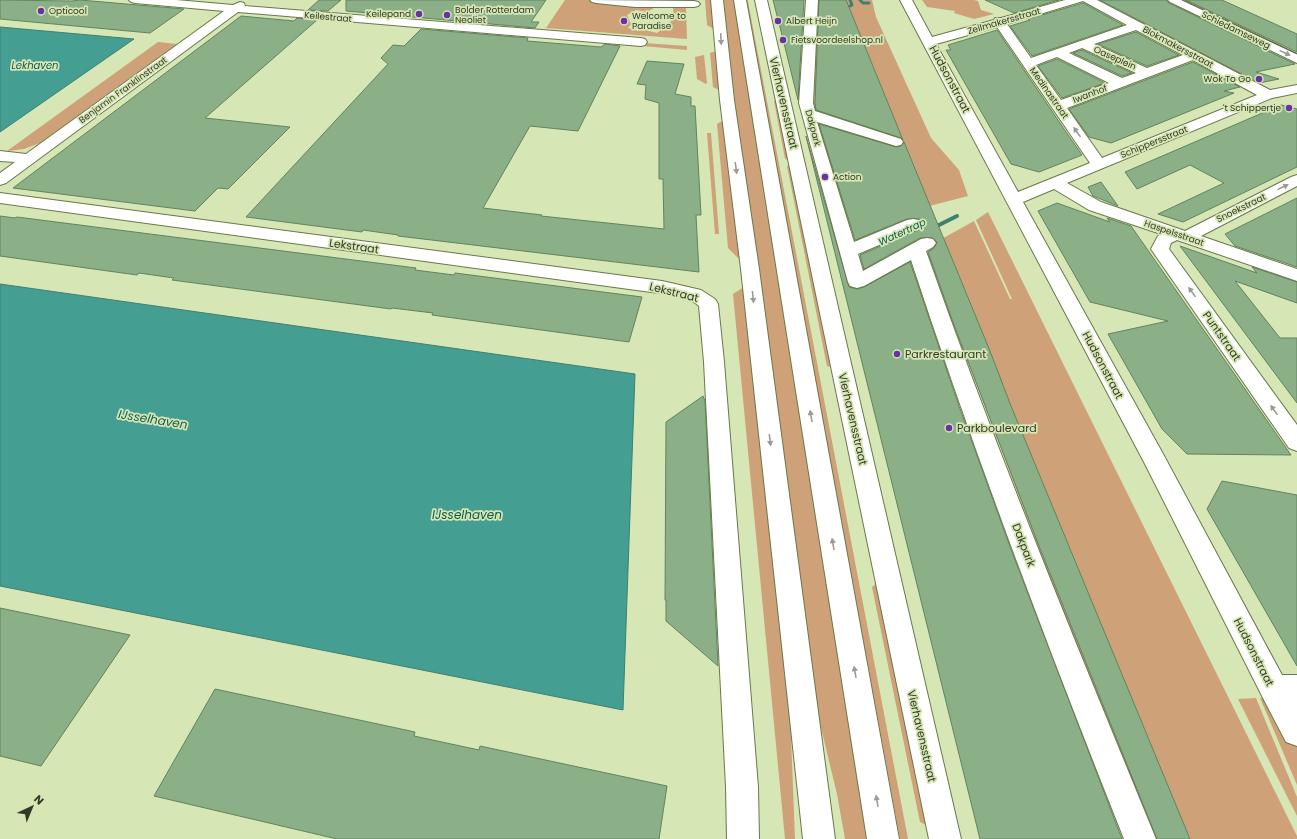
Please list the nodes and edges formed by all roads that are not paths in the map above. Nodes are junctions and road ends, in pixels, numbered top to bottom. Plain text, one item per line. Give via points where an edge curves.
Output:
1 (135, 0) edge
2 (246, 0) edge
3 (596, 0) edge
4 (717, 0) edge
5 (740, 0) edge
6 (760, 0) edge
7 (812, 0) edge
8 (906, 0) edge
9 (1078, 0) edge
10 (1088, 0) edge
11 (1174, 0) edge
12 (1195, 0) edge
13 (694, 4) dead end
14 (234, 9) junction
15 (1000, 21) junction
16 (1137, 26) junction
17 (641, 42) dead end
18 (930, 42) junction
19 (1083, 44) junction
20 (1297, 48) edge
21 (1058, 53) junction
22 (1193, 56) junction
23 (1297, 59) edge
24 (1028, 63) junction
25 (1147, 73) junction
26 (1121, 83) junction
27 (1293, 93) edge
28 (1268, 95) junction
29 (1058, 106) junction
30 (808, 114) junction
31 (896, 142) dead end
32 (0, 156) edge
33 (29, 159) junction
34 (1099, 164) junction
35 (0, 180) edge
36 (1297, 180) edge
37 (1056, 183) junction
38 (0, 198) edge
39 (1013, 200) junction
40 (913, 224) dead end
41 (1181, 235) junction
42 (849, 251) junction
43 (1297, 275) edge
44 (1297, 442) edge
45 (1285, 689) edge
46 (1297, 731) edge
47 (743, 839) edge
48 (819, 839) edge
49 (883, 839) edge
50 (945, 839) edge
51 (1140, 839) edge

1 - 14 street, Keilestraat
2 - 14 street, Benjamin Franklinstraat
3 - 13 street via 635,4
4 -> 48 street via 727,100
49 -> 5 street, Vierhavensstraat
6 - 50 street, Vierhavensstraat
7 - 30 street, Dakpark via 806,102
8 - 18 street, Hudsonstraat
9 - 15 street, Zeilmakersstraat
10 - 16 street, Blokmakersstraat
11 -> 23 street, Schiedamseweg
12 - 20 street, Schiedamseweg
14 - 17 street, Keilestraat
14 - 33 street, Benjamin Franklinstraat
15 - 18 street, Zeilmakersstraat
15 - 24 street, Medinastraat
16 - 19 street
16 - 22 street, Blokmakersstraat
18 - 39 street, Hudsonstraat
19 - 21 street, Oaseplein
19 - 25 street, Oaseplein
21 - 24 street, Oaseplein
21 - 26 street, Oaseplein
22 - 25 street
22 - 28 street, Blokmakersstraat
24 - 29 street, Medinastraat
25 - 26 street, Oaseplein
26 - 29 street, Iwanhof
27 - 28 street, Schippersstraat
28 - 34 street, Schippersstraat
34 -> 29 street, Medinastraat
30 - 31 street
30 - 42 street, Dakpark
32 - 33 street
33 - 35 street, Benjamin Franklinstraat
34 - 37 street, Schippersstraat
41 -> 36 street, Snoekstraat
37 - 39 street, Schippersstraat
37 - 41 street, Haspelsstraat via 1096,206
38 - 47 street, Lekstraat via 634,283 695,295 706,301 714,362 742,787
39 - 45 street, Hudsonstraat via 1161,472
40 - 42 street
41 - 43 street, Haspelsstraat
44 -> 41 street, Puntstraat via 1160,249 1164,240
42 - 51 street, Dakpark via 857,282 922,246 946,337 1082,697
45 - 46 street, Hudsonstraat

